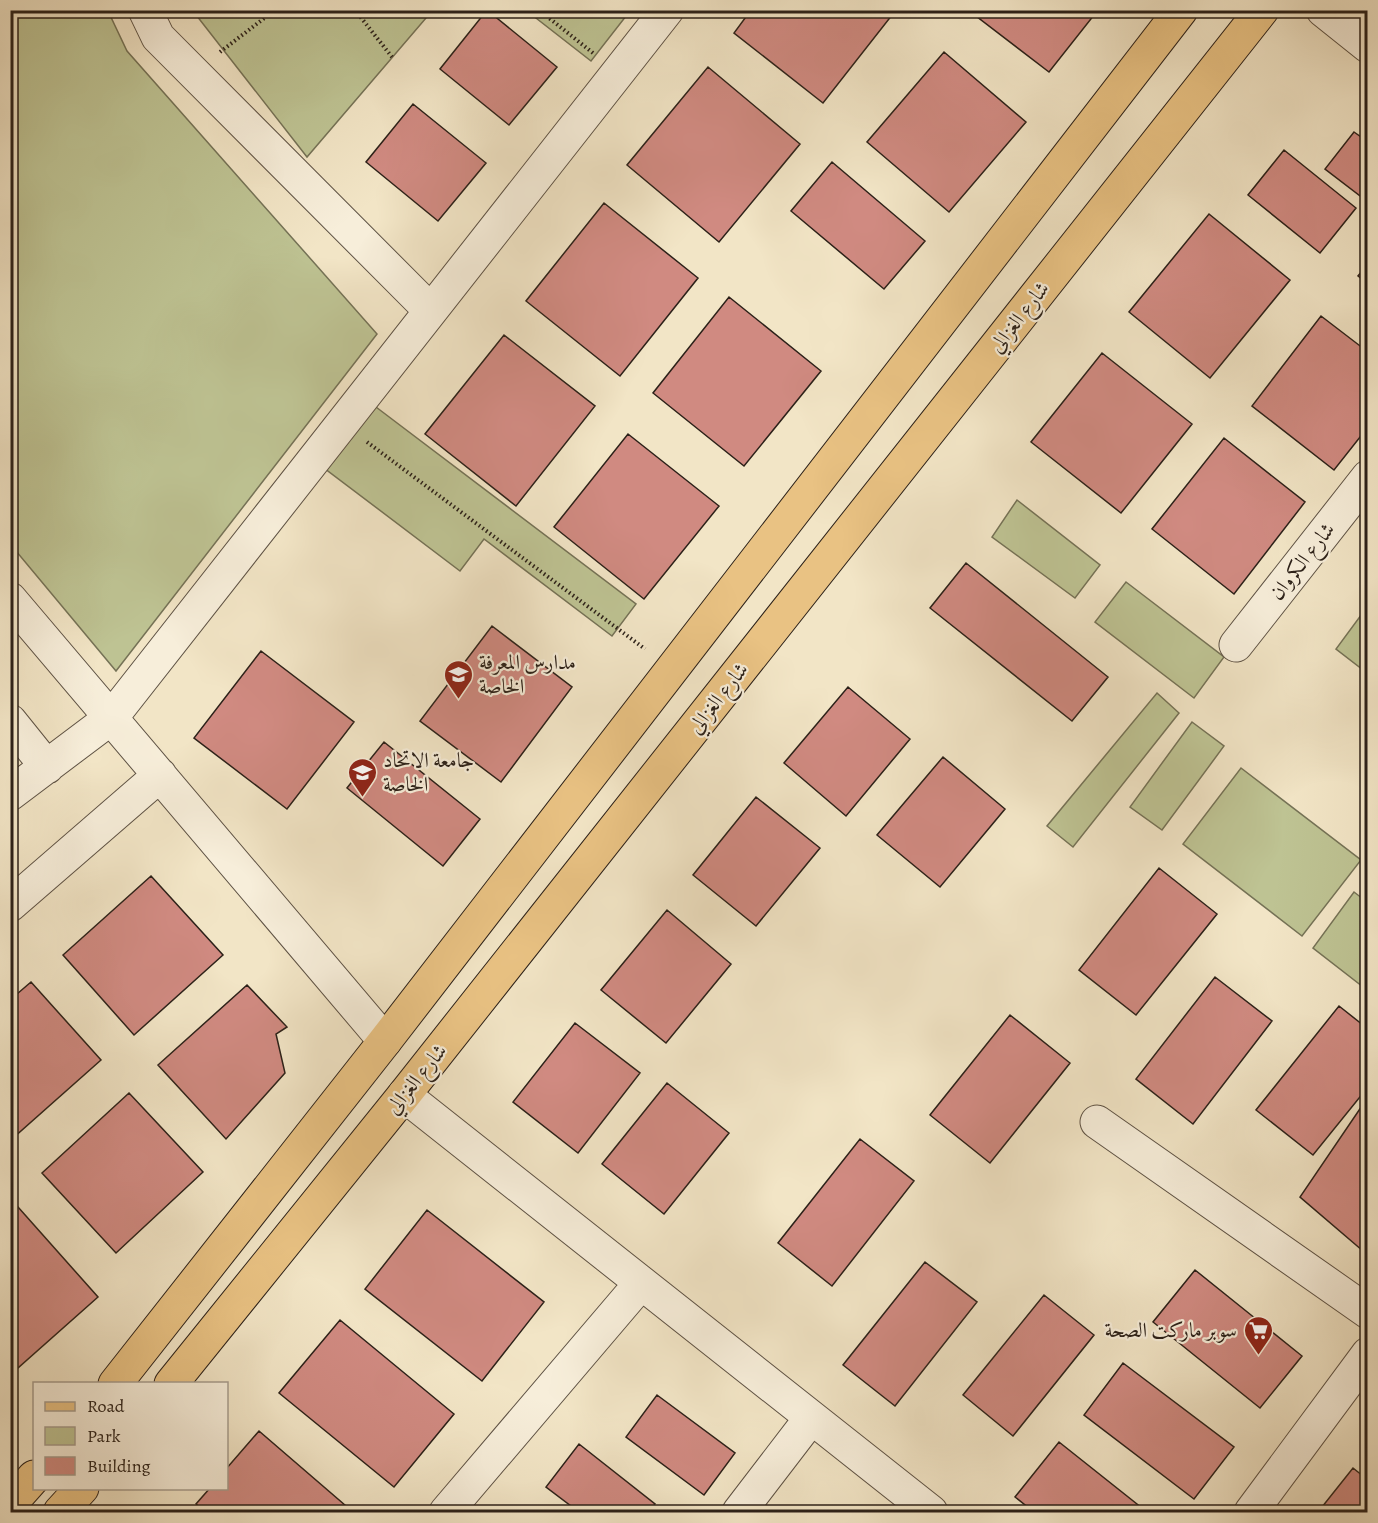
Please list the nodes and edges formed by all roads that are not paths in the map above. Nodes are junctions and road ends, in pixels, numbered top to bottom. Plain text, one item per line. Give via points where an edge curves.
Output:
1 (145, 10) edge
2 (667, 10) edge
3 (1181, 10) edge
4 (1262, 10) edge
5 (1323, 10) edge
6 (1368, 46) edge
7 (430, 310) junction
8 (1368, 477) edge
9 (10, 599) edge
10 (1236, 645) dead end
11 (111, 718) junction
12 (10, 721) edge
13 (47, 767) junction
14 (160, 775) junction
15 (10, 794) edge
16 (10, 905) edge
17 (385, 1041) junction
18 (404, 1095) junction
19 (1098, 1122) dead end
20 (641, 1283) junction
21 (1368, 1312) edge
22 (1368, 1354) edge
23 (116, 1382) edge
24 (172, 1382) edge
25 (811, 1418) junction
26 (33, 1478) edge
27 (80, 1490) edge
28 (10, 1504) edge
29 (60, 1512) edge
30 (446, 1512) edge
31 (739, 1512) edge
32 (931, 1512) edge
33 (1251, 1512) edge

1 - 7 street via 158,37
2 - 7 street
3 - 17 main road
4 - 18 main road, شارع الغزالي
5 - 6 street
7 - 11 street
8 - 10 street, شارع الكروان
9 - 11 street
11 - 13 street
11 - 14 street
12 - 13 street
13 - 15 street
14 - 16 street
14 - 17 street
17 - 23 main road
18 - 20 street
18 - 24 main road, شارع الغزالي
19 - 21 street
20 - 25 street
20 - 30 street
22 - 33 street
25 - 31 street
25 - 32 street
26 - 28 main road
27 - 29 main road

